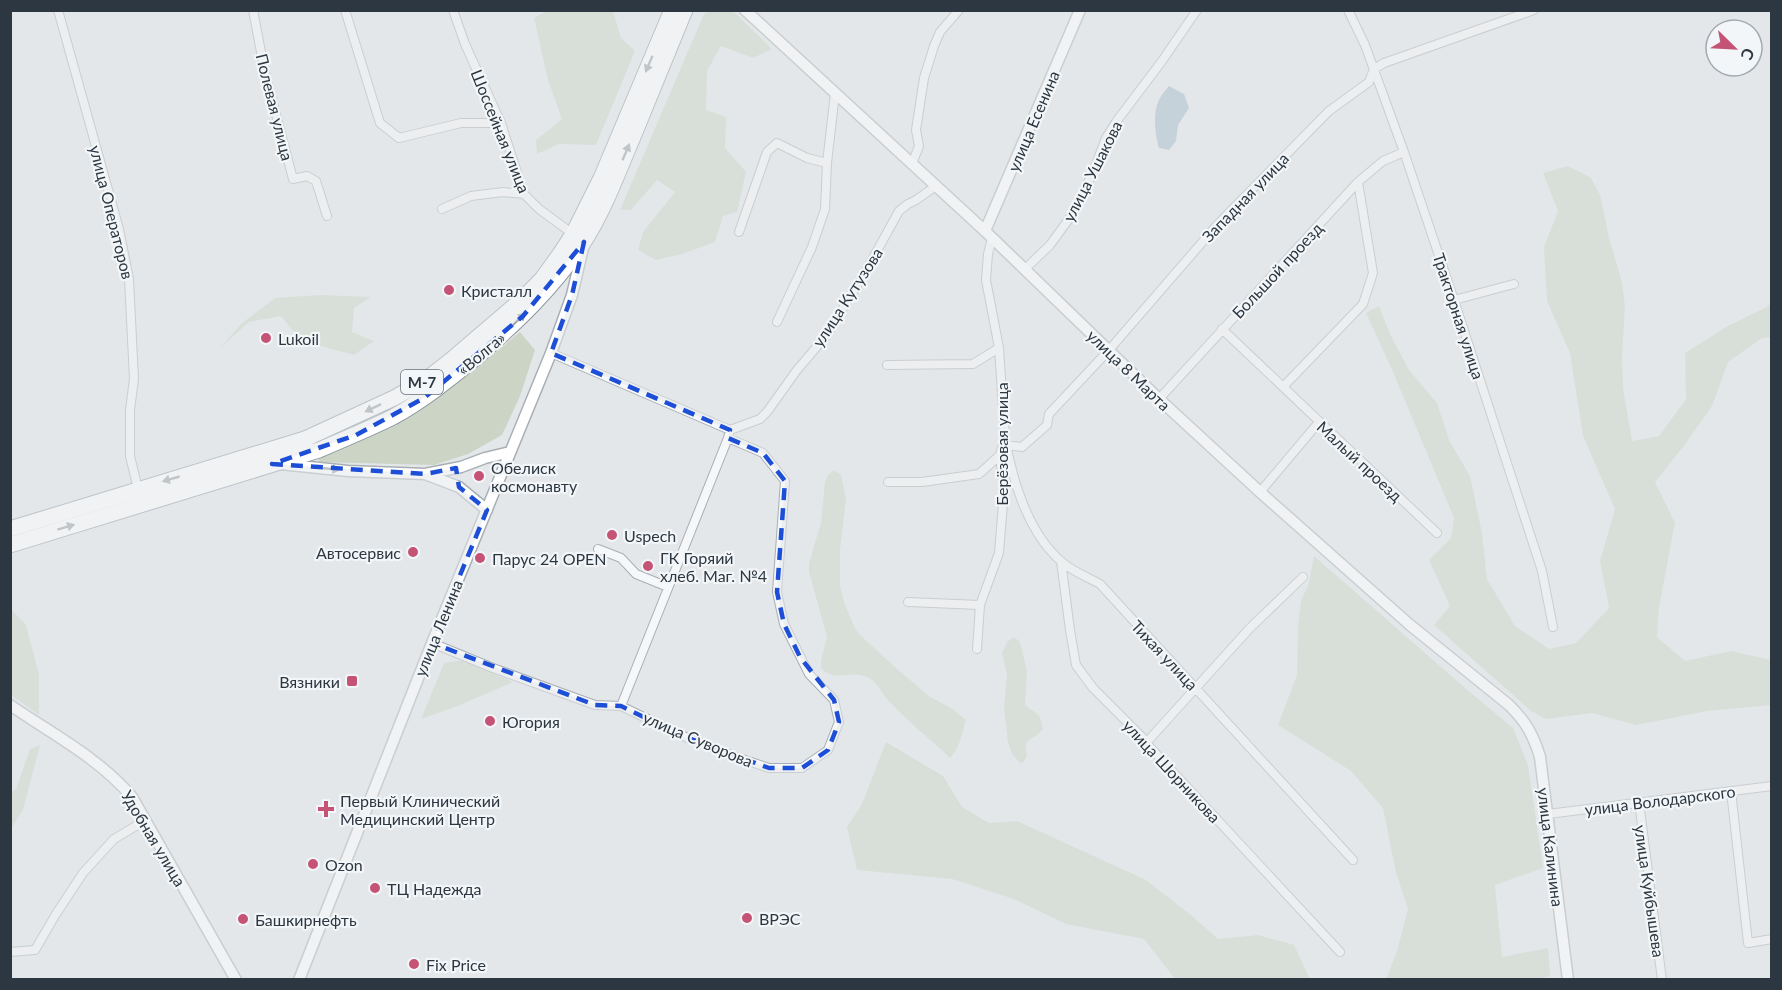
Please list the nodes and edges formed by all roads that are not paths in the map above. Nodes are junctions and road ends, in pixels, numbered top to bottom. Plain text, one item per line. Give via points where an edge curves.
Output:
1 (58, 10) edge
2 (253, 10) edge
3 (345, 10) edge
4 (453, 10) edge
5 (745, 10) edge
6 (959, 10) edge
7 (1080, 10) edge
8 (1197, 10) edge
9 (1348, 10) edge
10 (1534, 10) edge
11 (681, 11) edge
12 (1374, 69) junction
13 (835, 93) junction
14 (501, 123) junction
15 (1404, 152) junction
16 (827, 163) junction
17 (912, 164) junction
18 (1358, 182) junction
19 (936, 186) junction
20 (524, 194) junction
21 (442, 209) dead end
22 (327, 216) dead end
23 (739, 232) dead end
24 (989, 234) junction
25 (578, 238) junction
26 (1025, 269) junction
27 (1514, 284) dead end
28 (1454, 300) junction
29 (777, 322) dead end
30 (1222, 329) junction
31 (999, 348) junction
32 (1109, 350) junction
33 (551, 353) junction
34 (887, 365) dead end
35 (1283, 387) junction
36 (1159, 399) junction
37 (1319, 422) junction
38 (729, 434) junction
39 (1005, 442) junction
40 (510, 452) junction
41 (1000, 455) junction
42 (272, 464) junction
43 (460, 467) junction
44 (425, 474) junction
45 (888, 482) dead end
46 (459, 487) junction
47 (138, 489) junction
48 (1260, 492) junction
49 (487, 510) junction
50 (10, 529) edge
51 (1437, 533) dead end
52 (10, 544) edge
53 (598, 549) dead end
54 (1061, 561) junction
55 (1303, 577) dead end
56 (668, 587) junction
57 (908, 602) dead end
58 (980, 604) junction
59 (1553, 627) dead end
60 (432, 643) junction
61 (977, 649) dead end
62 (1196, 688) junction
63 (10, 705) edge
64 (621, 706) junction
65 (1523, 719) joint
66 (1146, 743) junction
67 (1772, 786) edge
68 (1731, 791) junction
69 (1639, 802) junction
70 (1548, 814) junction
71 (146, 820) junction
72 (1353, 861) dead end
73 (1772, 939) edge
74 (10, 952) edge
75 (1341, 952) dead end
76 (236, 980) edge
77 (299, 980) edge
78 (1568, 980) edge
79 (1662, 980) edge

1 - 47 street, улица Операторов via 119,229 129,279 134,379 130,456
2 - 22 street, Полевая улица via 293,179 307,176 316,181
3 - 14 street via 380,123 390,133 399,138 461,123
4 - 14 street, Шоссейная улица
5 - 13 main road, улица 8 Марта
6 - 17 street via 940,32 924,78 916,130 919,146
7 - 24 main road, улица Есенина
8 - 26 street, улица Ушакова via 1106,138 1074,212 1050,245
9 - 12 street, Тракторная улица
10 - 12 street, Западная улица
11 - 25 highway, «Волга» / М-7 via 602,176
12 - 15 street, Тракторная улица
12 - 32 street, Западная улица via 1369,82 1329,111 1218,224
13 - 16 street
13 - 17 main road, улица 8 Марта
14 - 20 street, Шоссейная улица
15 - 18 street, Большой проезд via 1383,161
15 - 28 street, Тракторная улица
16 - 23 street via 777,143 767,152
16 - 29 street via 825,209 812,248
17 - 19 main road, улица 8 Марта
18 - 30 street, Большой проезд
18 - 35 street via 1373,273 1363,304
19 - 24 main road, улица 8 Марта
19 - 38 street, улица Кутузова via 899,212 826,336 767,412
20 - 21 street via 471,196
20 - 25 street, Шоссейная улица
24 - 26 main road, улица 8 Марта
24 - 31 street, Берёзовая улица via 986,280
25 - 33 main road, улица Ленина via 572,295
42 -> 25 highway, «Волга» / М-7 via 356,435 424,398 523,316 564,269
25 -> 47 highway, «Волга» / М-7 via 520,302 423,382 305,439
26 - 32 main road, улица 8 Марта
27 - 28 street
28 - 59 street, Тракторная улица via 1542,571
30 - 35 street, Малый проезд
30 - 36 street, Большой проезд
31 - 34 street via 973,364
31 - 39 street, Берёзовая улица
32 - 36 main road, улица 8 Марта
32 - 39 street, Западная улица via 1049,414 1047,425 1022,447
33 - 38 street
33 - 40 main road, улица Ленина
35 - 37 street, Малый проезд
36 - 48 main road, улица 8 Марта
37 - 48 street
37 - 51 street, Малый проезд
38 - 56 street
38 - 64 street, улица Суворова via 763,453 785,481 777,592 784,624 809,674 834,700 839,722 828,750 802,768 769,768 683,736
39 - 41 street, Берёзовая улица
39 - 54 street, Тихая улица via 1026,509 1040,538
40 - 43 main road
40 - 49 main road, улица Ленина
41 - 45 street via 979,474
41 - 58 street, Берёзовая улица via 1004,491 999,553
42 -> 44 main road
52 -> 42 highway, «Волга» / М-7
43 - 44 main road
43 - 46 main road via 456,476
44 - 46 main road
46 - 49 main road
47 - 50 highway, «Волга» / М-7
48 - 65 main road, улица 8 Марта via 1410,626
49 - 60 main road, улица Ленина
53 - 56 street via 621,558 636,574
54 - 62 street, Тихая улица via 1100,584
54 - 66 street, улица Шорникова via 1076,665
55 - 62 street
56 - 64 street
57 - 58 street
58 - 61 street, Берёзовая улица
60 - 64 street, улица Суворова via 595,705
60 - 77 main road, улица Ленина
62 - 66 street
62 - 72 street, Тихая улица
63 - 71 main road, Удобная улица via 106,770 132,797
65 - 70 main road, улица Калинина via 1540,757
66 - 75 street, улица Шорникова
67 - 68 street, улица Володарского
68 - 69 street, улица Володарского
68 - 73 street via 1748,943
69 - 70 street, улица Володарского
69 - 79 street, улица Куйбышева
70 - 78 main road, улица Калинина
71 - 74 street via 114,839 83,873 35,950
71 - 76 main road, Удобная улица

